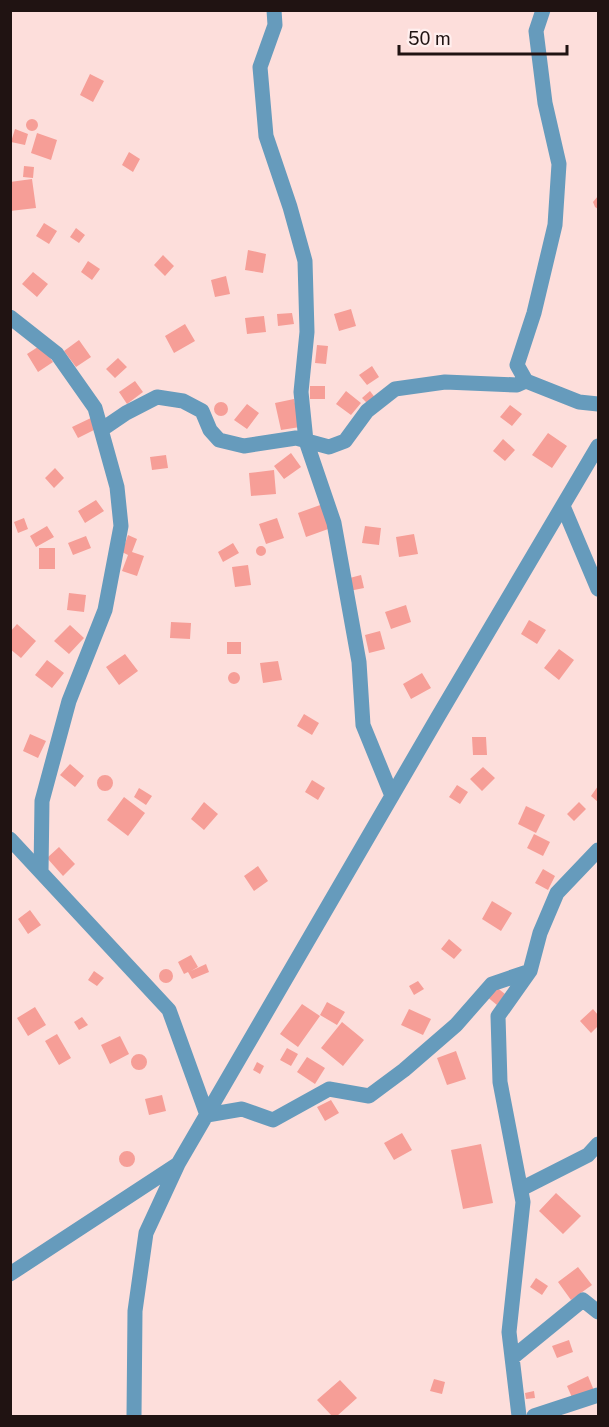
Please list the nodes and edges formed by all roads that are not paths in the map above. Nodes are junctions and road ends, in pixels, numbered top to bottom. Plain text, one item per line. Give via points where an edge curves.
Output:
1 (274, 10) edge
2 (543, 10) edge
3 (10, 317) edge
4 (526, 381) junction
5 (598, 404) edge
6 (101, 430) junction
7 (306, 441) junction
8 (598, 446) edge
9 (563, 506) junction
10 (598, 589) edge
11 (392, 796) junction
12 (10, 839) edge
13 (598, 850) edge
14 (41, 872) junction
15 (530, 971) junction
16 (207, 1115) junction
17 (598, 1144) edge
18 (178, 1164) junction
19 (521, 1189) junction
20 (10, 1274) edge
21 (598, 1312) edge
22 (512, 1358) junction
23 (598, 1395) edge
24 (134, 1416) edge
25 (519, 1416) edge
26 (525, 1416) edge
27 (534, 1416) edge

1 - 7 street via 275,25 260,67 266,136 305,261 307,332 301,392
2 - 4 street via 536,31 545,103 560,164 555,225 517,365
3 - 6 street via 57,354 95,408
4 - 5 street via 579,402
4 - 7 street via 517,385 445,382 395,389 367,411 345,441 328,447
6 - 7 street via 157,397 183,401 202,411 219,440 244,446 296,438
6 - 14 street via 117,487 121,526 105,610 69,701 42,801
7 - 11 street via 334,524 359,662 363,725
8 - 9 street
9 - 10 street
9 - 11 street
11 - 16 street
12 - 14 street
13 - 15 street via 557,893
14 - 16 street via 169,1010
15 - 16 street via 492,984 456,1025 369,1096 329,1089 273,1120 242,1109
15 - 19 street via 498,1016 500,1082
16 - 18 street
17 - 19 street via 588,1155
18 - 20 street
18 - 24 street via 146,1233 135,1311
19 - 22 street via 523,1202 509,1332
21 - 22 street via 583,1300
22 - 25 street
23 - 27 street
25 - 26 street

